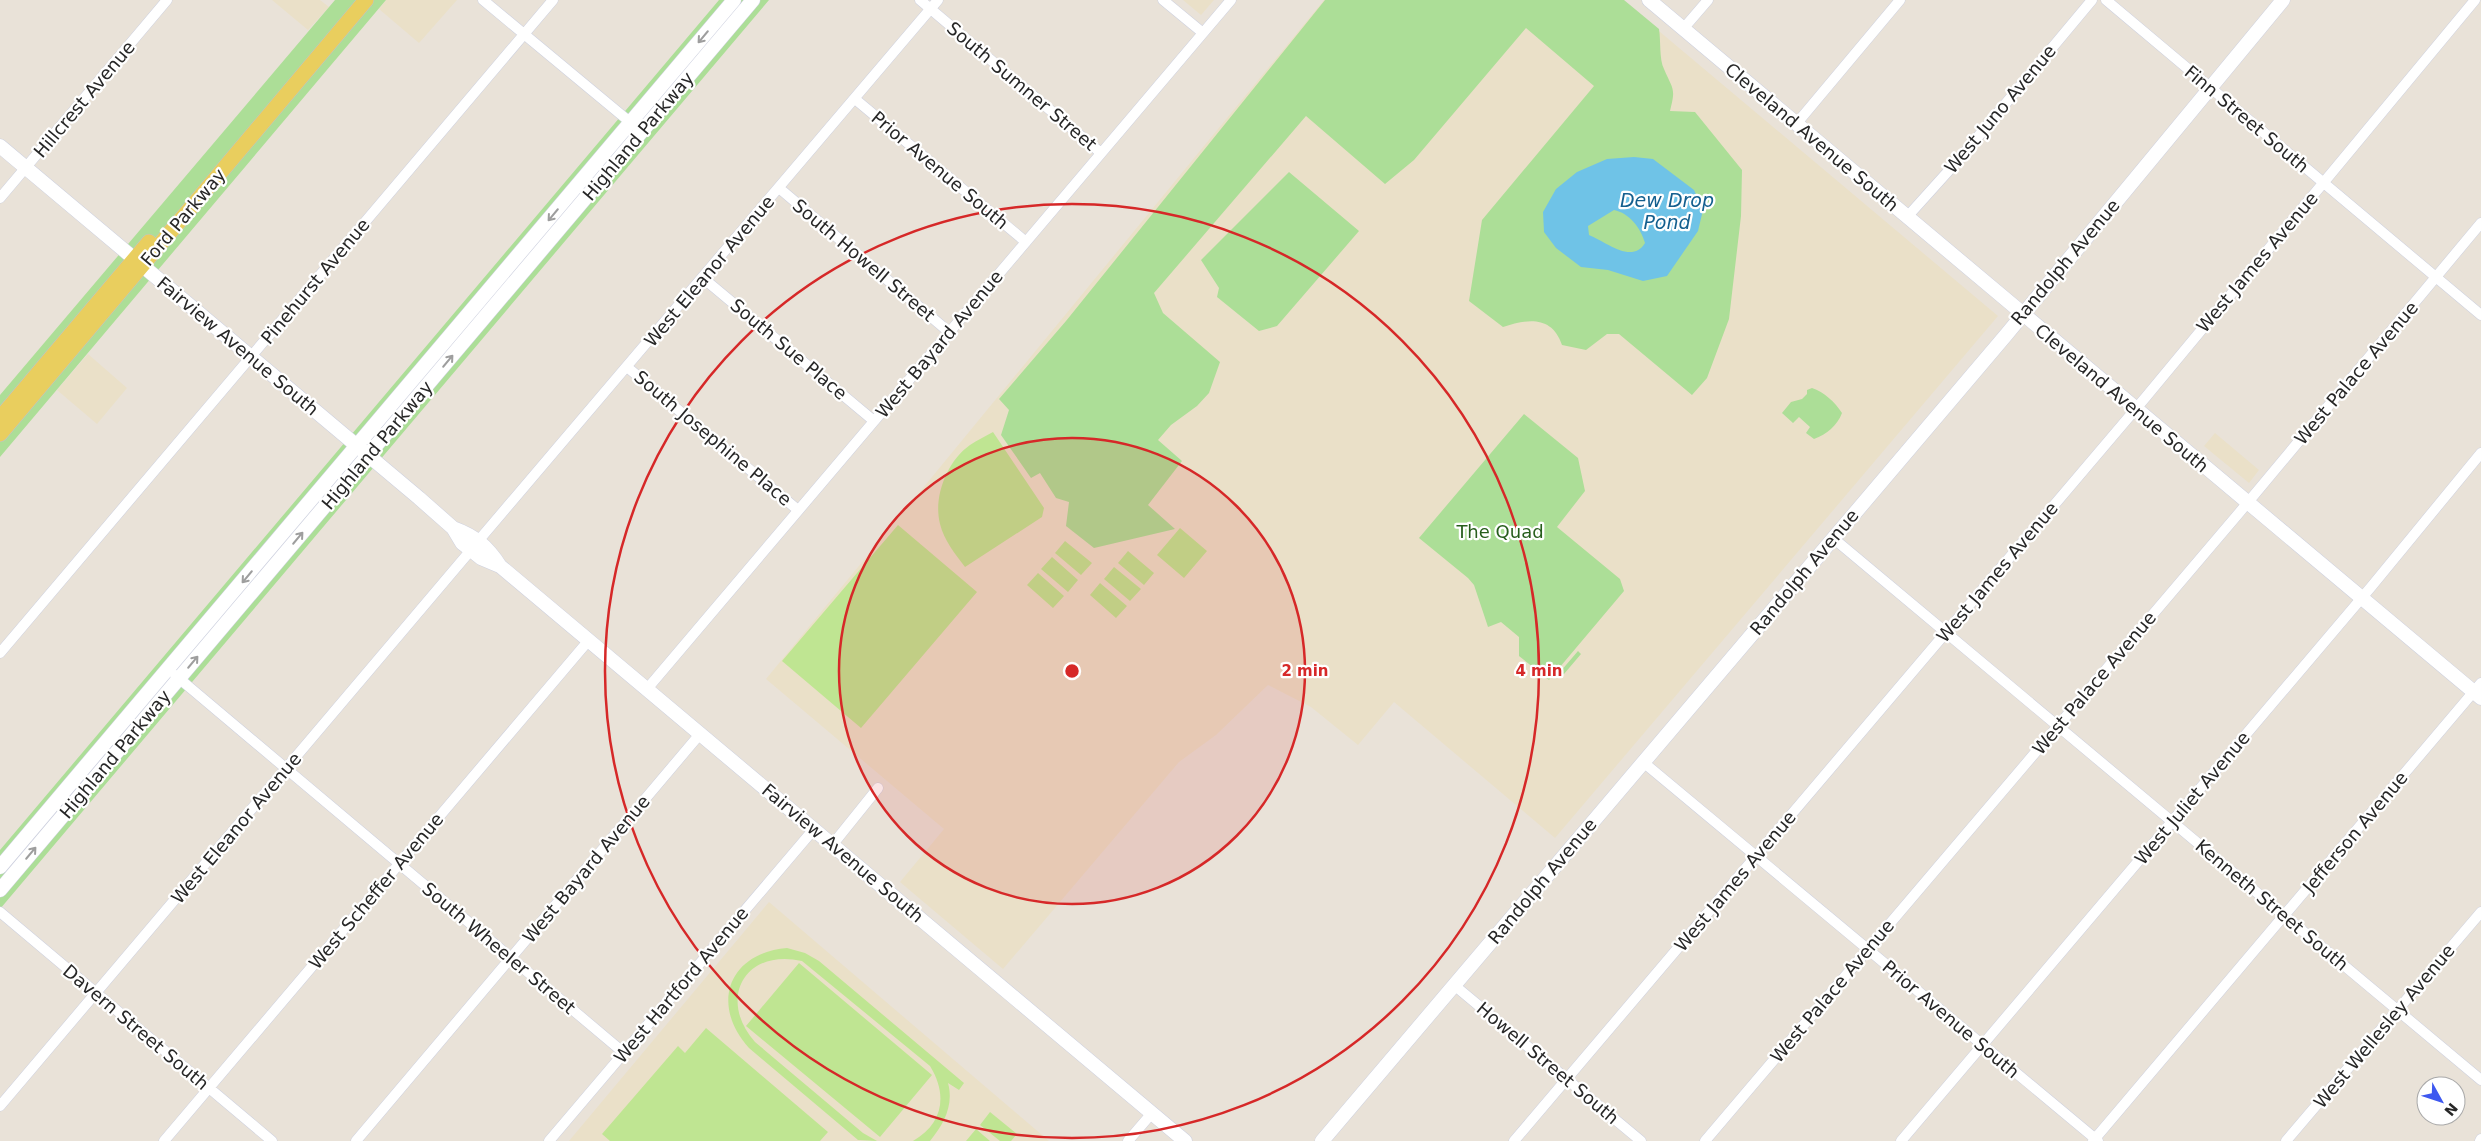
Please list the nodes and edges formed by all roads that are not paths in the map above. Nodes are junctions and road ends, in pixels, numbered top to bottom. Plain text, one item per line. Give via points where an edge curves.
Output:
1 (167, 0) edge
2 (353, 0) edge
3 (366, 0) edge
4 (483, 0) edge
5 (553, 0) edge
6 (734, 0) edge
7 (754, 0) edge
8 (920, 0) edge
9 (938, 0) edge
10 (1163, 0) edge
11 (1231, 0) edge
12 (1649, 0) edge
13 (1708, 0) edge
14 (1900, 0) edge
15 (2092, 0) edge
16 (2106, 0) edge
17 (2283, 0) edge
18 (2475, 0) edge
19 (930, 8) junction
20 (1684, 29) junction
21 (1203, 33) junction
22 (524, 35) junction
23 (2210, 88) junction
24 (855, 98) junction
25 (1797, 123) junction
26 (636, 127) junction
27 (0, 146) edge
28 (1101, 153) junction
29 (26, 168) junction
30 (2323, 183) junction
31 (780, 188) junction
32 (0, 198) edge
33 (1907, 217) junction
34 (2481, 223) edge
35 (1026, 242) junction
36 (138, 263) junction
37 (2436, 277) junction
38 (703, 278) junction
39 (2022, 314) junction
40 (2481, 315) edge
41 (949, 332) junction
42 (250, 357) junction
43 (627, 367) junction
44 (2135, 409) junction
45 (0, 418) edge
46 (874, 421) junction
47 (0, 434) edge
48 (357, 446) junction
49 (2481, 454) edge
50 (368, 455) junction
51 (2247, 503) junction
52 (798, 510) junction
53 (1833, 538) junction
54 (475, 545) junction
55 (2362, 598) junction
56 (1946, 633) junction
57 (589, 640) junction
58 (0, 653) edge
59 (174, 674) junction
60 (647, 688) junction
61 (2479, 691) edge
62 (2058, 726) junction
63 (700, 734) junction
64 (1643, 762) junction
65 (286, 769) junction
66 (878, 788) dead end
67 (2172, 822) junction
68 (814, 829) junction
69 (833, 844) junction
70 (1756, 856) junction
71 (399, 864) junction
72 (0, 867) edge
73 (0, 890) edge
74 (0, 912) edge
75 (2481, 912) edge
76 (2285, 915) junction
77 (1867, 949) junction
78 (511, 958) junction
79 (1454, 985) junction
80 (96, 993) junction
81 (2398, 1010) junction
82 (1982, 1046) junction
83 (624, 1053) junction
84 (1567, 1079) junction
85 (2481, 1080) edge
86 (209, 1088) junction
87 (0, 1106) edge
88 (1152, 1113) junction
89 (2096, 1140) edge
90 (164, 1141) edge
91 (272, 1141) edge
92 (356, 1141) edge
93 (548, 1141) edge
94 (1128, 1141) edge
95 (1185, 1141) edge
96 (1322, 1141) edge
97 (1514, 1141) edge
98 (1641, 1141) edge
99 (1706, 1141) edge
100 (1901, 1141) edge
101 (2286, 1141) edge

1 - 29 street, Hillcrest Avenue
2 - 36 main road, Ford Parkway
3 - 36 main road, Ford Parkway
4 - 22 street
5 - 22 street, Pinehurst Avenue
6 -> 26 street, Highland Parkway
7 - 26 street, Highland Parkway
8 - 19 street, South Sumner Street
9 - 19 street, West Eleanor Avenue
10 - 21 street
11 - 21 street, West Bayard Avenue
12 - 20 street, Cleveland Avenue South
13 - 20 street
14 - 25 street
15 - 33 street, West Juno Avenue
16 - 23 street, Finn Street South
17 - 23 street, Randolph Avenue
18 - 30 street, West James Avenue
19 - 24 street, West Eleanor Avenue
19 - 28 street, South Sumner Street
20 - 25 street, Cleveland Avenue South
21 - 28 street, West Bayard Avenue
22 - 26 street
22 - 42 street, Pinehurst Avenue
23 - 30 street, Finn Street South
23 - 39 street, Randolph Avenue
24 - 31 street, West Eleanor Avenue
24 - 35 street, Prior Avenue South
25 - 33 street, Cleveland Avenue South
26 -> 48 street, Highland Parkway
50 -> 26 street, Highland Parkway
27 - 29 street, Fairview Avenue South
28 - 35 street, West Bayard Avenue
29 - 32 street, Hillcrest Avenue
29 - 36 street, Fairview Avenue South
30 - 37 street, Finn Street South
30 - 44 street, West James Avenue
31 - 38 street, West Eleanor Avenue
31 - 41 street, South Howell Street
33 - 39 street, Cleveland Avenue South
34 - 37 street, West Palace Avenue
35 - 41 street, West Bayard Avenue
36 - 42 street, Fairview Avenue South
36 - 45 main road, Ford Parkway
36 - 47 main road, Ford Parkway
37 - 40 street, Finn Street South
37 - 51 street, West Palace Avenue
38 - 43 street, West Eleanor Avenue
38 - 46 street, South Sue Place
39 - 44 street, Cleveland Avenue South
39 - 53 street, Randolph Avenue
41 - 46 street, West Bayard Avenue
42 - 48 street, Fairview Avenue South
42 - 58 street, Pinehurst Avenue
43 - 52 street, South Josephine Place
43 - 54 street, West Eleanor Avenue
44 - 51 street, Cleveland Avenue South
44 - 56 street, West James Avenue
46 - 52 street, West Bayard Avenue
48 - 50 street, Fairview Avenue South
48 -> 59 street, Highland Parkway
49 - 55 street, West Juliet Avenue
50 - 54 street, Fairview Avenue South via 453,528 470,534
59 -> 50 street, Highland Parkway
51 - 55 street, Cleveland Avenue South
51 - 62 street, West Palace Avenue
52 - 60 street, West Bayard Avenue
53 - 56 street, Kenneth Street South
53 - 64 street, Randolph Avenue
54 - 57 street, Fairview Avenue South via 489,549 500,566
54 - 65 street, West Eleanor Avenue
55 - 61 street, Cleveland Avenue South
55 - 67 street, West Juliet Avenue
56 - 62 street, Kenneth Street South
56 - 70 street, West James Avenue
57 - 60 street, Fairview Avenue South
57 - 71 street, West Scheffer Avenue
59 - 65 street, South Wheeler Street
59 - 72 street, Highland Parkway
73 -> 59 street, Highland Parkway
60 - 63 street, Fairview Avenue South
61 - 76 street, Jefferson Avenue
62 - 67 street, Kenneth Street South
62 - 77 street, West Palace Avenue
63 - 68 street, Fairview Avenue South
63 - 78 street, West Bayard Avenue
64 - 70 street, Prior Avenue South
64 - 79 street, Randolph Avenue
65 - 71 street, South Wheeler Street
65 - 80 street, West Eleanor Avenue
66 - 69 street
67 - 76 street, Kenneth Street South
67 - 82 street, West Juliet Avenue
68 - 69 street, Fairview Avenue South
68 - 83 street, West Hartford Avenue
69 - 88 street, Fairview Avenue South
70 - 77 street, Prior Avenue South
70 - 84 street, West James Avenue
71 - 78 street, South Wheeler Street
71 - 86 street, West Scheffer Avenue
74 - 80 street, Davern Street South
75 - 81 street, West Wellesley Avenue
76 - 81 street, Kenneth Street South
76 - 89 street, Jefferson Avenue
77 - 82 street, Prior Avenue South
77 - 99 street, West Palace Avenue
78 - 83 street, South Wheeler Street
78 - 92 street, West Bayard Avenue
79 - 84 street, Howell Street South
79 - 96 street, Randolph Avenue
80 - 86 street, Davern Street South
80 - 87 street, West Eleanor Avenue
81 - 85 street, Kenneth Street South
81 - 101 street, West Wellesley Avenue
82 - 89 street, Prior Avenue South
82 - 100 street, West Juliet Avenue
83 - 93 street, West Hartford Avenue
84 - 97 street, West James Avenue
84 - 98 street, Howell Street South
86 - 90 street, West Scheffer Avenue
86 - 91 street, Davern Street South
88 - 94 street
88 - 95 street, Fairview Avenue South

